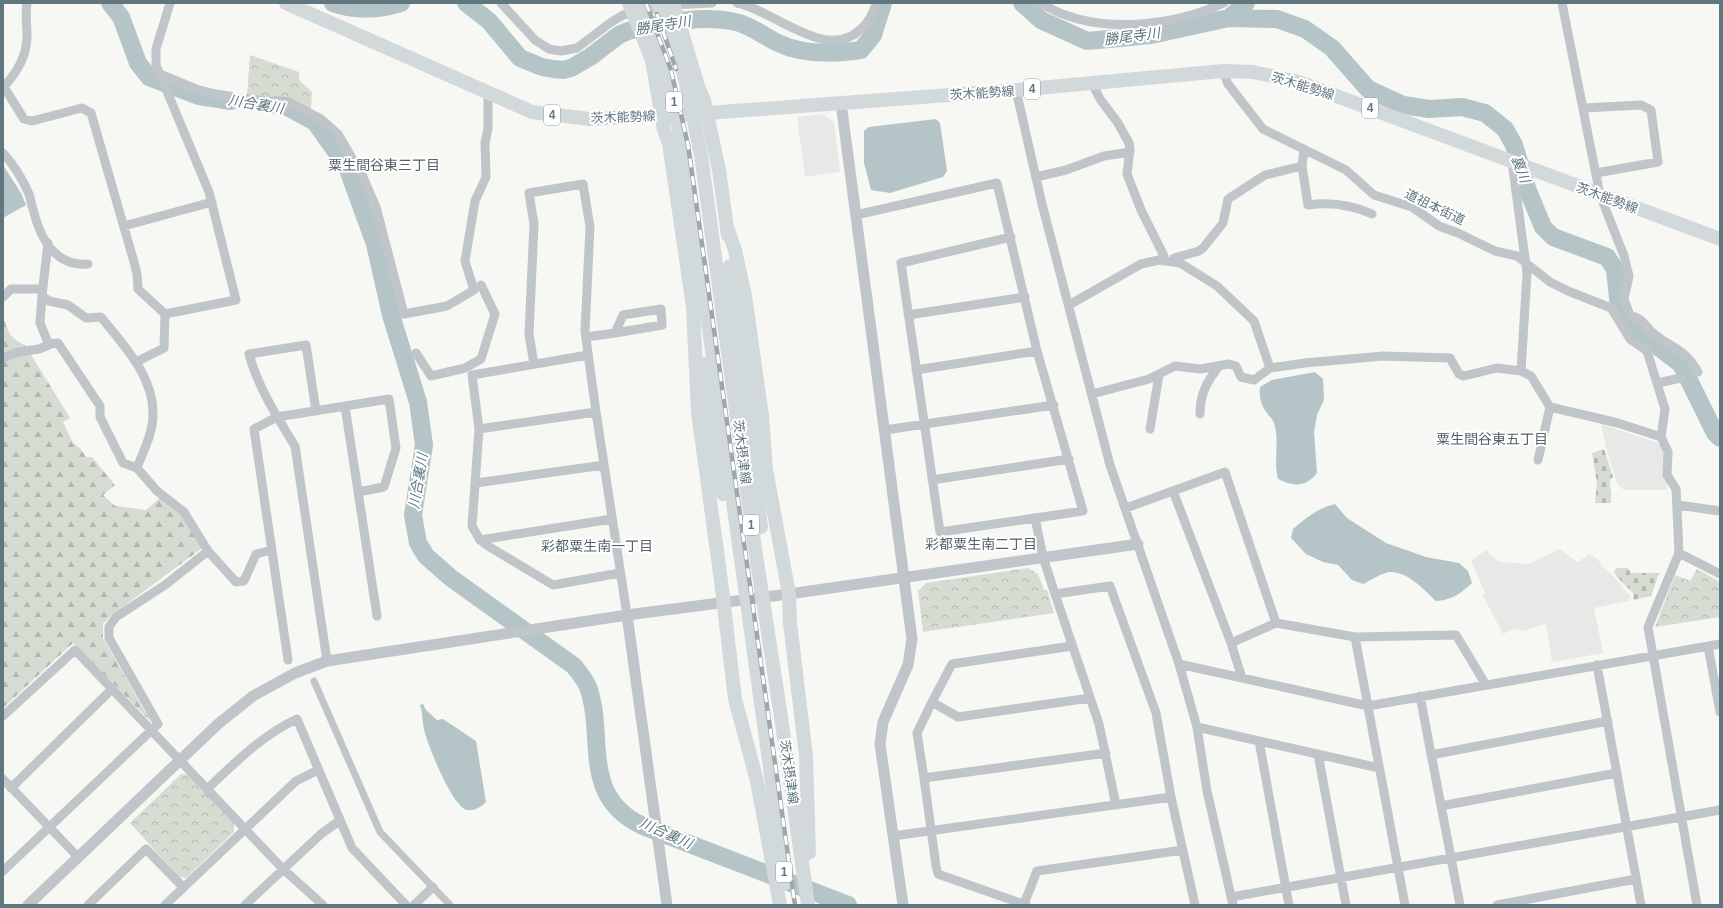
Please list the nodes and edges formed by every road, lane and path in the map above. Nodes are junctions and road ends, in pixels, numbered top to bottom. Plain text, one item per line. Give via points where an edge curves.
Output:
1 (27, 3) edge
2 (170, 3) edge
3 (286, 3) edge
4 (500, 3) edge
5 (633, 3) edge
6 (658, 3) edge
7 (673, 3) edge
8 (712, 3) edge
9 (737, 3) edge
10 (876, 3) edge
11 (1041, 3) edge
12 (1224, 3) edge
13 (1562, 3) edge
14 (1223, 71) junction
15 (161, 76) junction
16 (1092, 83) junction
17 (4, 86) edge
18 (1016, 90) junction
19 (488, 93) junction
20 (841, 103) junction
21 (1584, 108) junction
22 (707, 113) junction
23 (662, 116) junction
24 (1304, 149) junction
25 (1130, 152) junction
26 (3, 153) edge
27 (1512, 162) junction
28 (1302, 166) junction
29 (1596, 173) junction
30 (1036, 177) junction
31 (1600, 195) junction
32 (212, 202) junction
33 (1372, 214) dead end
34 (856, 215) junction
35 (124, 226) junction
36 (727, 227) junction
37 (1011, 237) junction
38 (1720, 239) edge
39 (48, 243) junction
40 (1169, 261) junction
41 (1526, 261) junction
42 (88, 264) dead end
43 (481, 285) dead end
44 (42, 293) junction
45 (3, 297) edge
46 (1025, 297) junction
47 (1069, 305) junction
48 (693, 307) junction
49 (165, 314) junction
50 (908, 315) junction
51 (1630, 315) junction
52 (1621, 326) junction
53 (615, 333) junction
54 (586, 337) junction
55 (49, 344) junction
56 (1037, 351) junction
57 (416, 353) dead end
58 (588, 355) junction
59 (3, 358) edge
60 (136, 362) junction
61 (534, 364) junction
62 (1219, 366) junction
63 (1270, 368) junction
64 (916, 370) junction
65 (1520, 371) junction
66 (1698, 372) dead end
67 (1159, 375) junction
68 (1681, 378) dead end
69 (1657, 383) junction
70 (1092, 394) junction
71 (1054, 405) junction
72 (345, 406) junction
73 (1550, 407) junction
74 (316, 411) junction
75 (596, 412) junction
76 (1200, 414) dead end
77 (277, 417) junction
78 (924, 425) junction
79 (479, 429) junction
80 (1150, 429) dead end
81 (885, 430) junction
82 (1661, 437) junction
83 (1069, 459) junction
84 (1538, 460) dead end
85 (604, 465) junction
86 (137, 468) junction
87 (932, 480) junction
88 (476, 483) junction
89 (1173, 491) junction
90 (358, 492) junction
91 (1678, 505) junction
92 (1126, 508) junction
93 (1720, 511) edge
94 (1035, 518) junction
95 (612, 519) junction
96 (480, 540) junction
97 (1138, 544) junction
98 (272, 550) junction
99 (208, 551) junction
100 (1680, 553) junction
101 (1043, 558) junction
102 (620, 573) junction
103 (1720, 574) edge
104 (905, 576) junction
105 (789, 594) junction
106 (1055, 594) junction
107 (724, 602) junction
108 (627, 615) junction
109 (377, 616) dead end
110 (1276, 623) junction
111 (1355, 637) junction
112 (1231, 643) junction
113 (1720, 644) edge
114 (1072, 646) junction
115 (1708, 646) junction
116 (1652, 655) junction
117 (288, 660) dead end
118 (327, 661) junction
119 (773, 661) junction
120 (755, 663) junction
121 (1179, 664) junction
122 (1597, 665) junction
123 (1242, 678) junction
124 (314, 681) dead end
125 (1486, 685) junction
126 (112, 689) junction
127 (1420, 696) junction
128 (1090, 698) junction
129 (1719, 700) edge
130 (932, 702) junction
131 (1368, 706) junction
132 (1720, 712) edge
133 (3, 716) edge
134 (1608, 721) junction
135 (1197, 727) junction
136 (151, 730) junction
137 (1259, 741) junction
138 (1106, 753) junction
139 (1318, 754) junction
140 (1431, 755) junction
141 (180, 761) junction
142 (1379, 768) junction
143 (318, 770) junction
144 (1617, 773) junction
145 (924, 778) junction
146 (3, 779) edge
147 (11, 788) junction
148 (207, 789) junction
149 (1171, 797) junction
150 (1116, 805) junction
151 (1441, 806) junction
152 (1720, 810) edge
153 (1681, 817) junction
154 (339, 821) junction
155 (49, 827) junction
156 (1627, 827) junction
157 (244, 828) junction
158 (931, 832) junction
159 (893, 836) junction
160 (774, 839) junction
161 (804, 846) junction
162 (1183, 850) junction
163 (78, 857) junction
164 (1451, 858) junction
165 (1398, 867) junction
166 (283, 869) junction
167 (3, 871) edge
168 (1341, 878) junction
169 (1636, 879) junction
170 (433, 887) junction
171 (1285, 887) junction
172 (183, 888) junction
173 (666, 900) edge
174 (1232, 901) edge
175 (28, 905) edge
176 (88, 905) edge
177 (165, 905) edge
178 (245, 905) edge
179 (323, 905) edge
180 (406, 905) edge
181 (414, 905) edge
182 (450, 905) edge
183 (780, 905) edge
184 (789, 905) edge
185 (808, 905) edge
186 (903, 905) edge
187 (1025, 905) edge
188 (1192, 905) edge
189 (1289, 905) edge
190 (1346, 905) edge
191 (1405, 905) edge
192 (1460, 905) edge
193 (1496, 905) edge
194 (1641, 905) edge
195 (1697, 905) edge

1 - 17 street via 25,53 19,68
2 - 15 street via 156,49 156,65
3 - 19 main road, 茨木能勢線 / 4
4 - 8 street via 536,40 549,49 561,51 577,48 623,15 676,4
5 - 23 main road via 656,76
5 - 120 main road, 茨木摂津線 / 1 via 652,32 669,83 679,127
6 - 119 main road, 茨木摂津線 / 1 via 684,74 697,133
7 - 22 main road
9 - 10 street via 800,32 829,41 853,37 864,26
11 - 12 street via 1054,11 1082,21 1111,25 1194,15
13 - 21 street
14 - 16 main road, 茨木能勢線 / 4
14 - 24 street, 道祖本街道 via 1228,84 1263,129
14 - 27 main road, 茨木能勢線 / 4 via 1253,72 1299,82
15 - 19 street via 225,97 280,102 302,109 322,119 338,134 363,177 376,207 404,314 446,306 474,290 465,261 475,201 486,177
15 - 32 street
16 - 18 main road, 茨木能勢線 / 4
16 - 25 street via 1100,99 1118,123
17 - 35 street via 24,119 32,121 82,108 91,113
18 - 20 main road, 茨木能勢線 / 4
18 - 30 street
19 - 23 main road, 茨木能勢線 / 4 via 532,112 589,119
20 - 22 main road, 茨木能勢線 / 4
20 - 34 street
21 - 29 street
21 - 29 street via 1641,105 1651,110 1658,162
22 - 23 main road, 茨木能勢線 / 4
22 - 36 main road
23 - 48 main road via 673,170
24 - 28 street
24 - 41 street, 道祖本街道 via 1346,170 1374,195 1412,207 1438,226 1495,251
25 - 30 street via 1104,156 1066,170
25 - 40 street via 1127,174 1141,210
26 - 39 street via 30,195 41,234
27 - 31 main road, 茨木能勢線 / 4
27 - 41 street
28 - 33 street via 1308,205 1322,203 1356,207
28 - 40 street via 1266,174 1228,199 1223,223 1203,248
29 - 31 street
30 - 47 street
31 - 38 main road, 茨木能勢線 / 4
31 - 51 street via 1624,256 1629,276 1624,299
32 - 35 street
32 - 49 street via 236,300
34 - 37 street via 997,183
34 - 81 street
35 - 49 street via 137,274 138,289
36 - 105 main road via 745,296 762,416 766,469
36 - 119 main road via 738,344 752,442 772,630
37 - 46 street
37 - 50 street via 901,263
39 - 42 street via 55,254 66,262
39 - 44 street
40 - 47 street via 1141,264
40 - 63 street via 1180,263 1217,286 1254,321
41 - 52 street, 道祖本街道 via 1550,282 1611,308
41 - 65 street
43 - 57 street via 495,314 481,359 465,368 431,376
44 - 45 street via 11,289
44 - 55 street via 40,323
44 - 60 street via 49,301 68,305 86,318 102,317
46 - 50 street
46 - 56 street
47 - 70 street
48 - 107 main road via 698,412
48 - 120 main road via 739,587
49 - 60 street via 164,348
50 - 64 street
51 - 52 street
51 - 66 street via 1642,320 1652,332 1691,360
52 - 69 street, 道祖本街道 via 1630,339 1647,351
53 - 53 street via 623,315 660,309 662,325
53 - 54 street
54 - 58 street
54 - 61 street via 590,227 583,184 529,193 534,224 529,334
55 - 59 street
55 - 86 street via 58,343 82,377 100,406 100,417 123,462
56 - 64 street
56 - 71 street
58 - 61 street
58 - 75 street
60 - 86 street via 150,391 153,416 150,433
61 - 79 street via 472,375
62 - 63 street via 1236,366 1241,377 1254,380
62 - 67 street via 1176,366
62 - 76 street via 1205,385
63 - 65 street via 1383,356 1450,358 1459,374 1464,376 1497,368
64 - 78 street
65 - 73 street via 1531,376
67 - 70 street
67 - 80 street
68 - 69 street
69 - 82 street via 1665,409
70 - 92 street via 1110,465
71 - 78 street
71 - 83 street
72 - 74 street
72 - 90 street
72 - 90 street via 389,399 396,448 384,488
73 - 82 street via 1618,423
73 - 84 street
74 - 77 street
74 - 77 street via 306,345 250,354 253,370
75 - 79 street
75 - 85 street
77 - 98 street via 254,429
77 - 118 street via 295,446
78 - 81 street
78 - 87 street
79 - 88 street
81 - 104 street
82 - 91 street via 1668,452 1667,476 1676,489
83 - 87 street
83 - 94 street via 1083,511
85 - 88 street
85 - 95 street
86 - 99 street via 157,491 184,512
87 - 94 street via 940,532
88 - 96 street via 472,526
89 - 92 street
89 - 110 street via 1225,472
89 - 112 street
90 - 109 street
91 - 93 street
91 - 100 street
92 - 97 street
94 - 101 street
95 - 96 street
95 - 102 street
96 - 102 street via 553,585
97 - 101 street
97 - 121 street
98 - 99 street via 256,554 244,581 236,582
98 - 117 street
99 - 136 street via 165,585 116,617 109,627 109,638 158,724
100 - 103 street
100 - 116 street via 1648,627
101 - 104 street
101 - 106 street
102 - 108 street
104 - 105 street
104 - 159 street via 912,639 908,665 883,722 880,744
105 - 107 street
105 - 161 main road via 790,623 804,730
106 - 114 street
106 - 149 street via 1110,586 1156,713
107 - 108 street
107 - 160 main road via 735,699
108 - 118 street
108 - 173 street
110 - 111 street
110 - 112 street
111 - 125 street via 1456,635
111 - 131 street
112 - 123 street
113 - 115 street
114 - 128 street
114 - 130 street via 952,664
115 - 116 street
115 - 129 street
116 - 122 street
116 - 153 street
118 - 141 street via 295,673 253,696 218,724
119 - 161 main road, 茨木摂津線 / 1
120 - 160 main road, 茨木摂津線 / 1
121 - 123 street
121 - 135 street
122 - 125 street
122 - 134 street
123 - 131 street
124 - 170 street via 380,832
125 - 127 street
126 - 133 street via 75,650
126 - 136 street
126 - 147 street
127 - 131 street
127 - 140 street
128 - 130 street via 958,717
128 - 138 street via 1100,724
129 - 132 street
130 - 145 street via 917,733
131 - 142 street
134 - 140 street
134 - 144 street
135 - 137 street
135 - 174 street
136 - 141 street
136 - 155 street
137 - 139 street
137 - 171 street
138 - 145 street
138 - 150 street
139 - 142 street
139 - 168 street
140 - 151 street
141 - 148 street
141 - 163 street
142 - 165 street
143 - 148 street via 297,719 278,727
143 - 154 street
143 - 157 street via 296,781
144 - 151 street
144 - 156 street
145 - 158 street
146 - 147 street
147 - 155 street
148 - 157 street
149 - 150 street
149 - 162 street
150 - 158 street
151 - 164 street
152 - 153 street
153 - 156 street
153 - 195 street
154 - 166 street via 320,834
154 - 180 street via 352,848
155 - 163 street
155 - 167 street
156 - 164 street
156 - 169 street
157 - 166 street
157 - 172 street
158 - 159 street
158 - 187 street via 938,874
159 - 186 street
160 - 183 main road
160 - 184 main road, 茨木摂津線 / 1
161 - 185 main road
162 - 187 street via 1037,871
162 - 188 street
163 - 175 street
164 - 165 street
164 - 192 street
165 - 168 street
165 - 191 street
166 - 178 street
166 - 179 street
168 - 171 street
168 - 190 street
169 - 193 street
169 - 194 street
170 - 181 street
170 - 182 street
171 - 174 street
171 - 189 street
172 - 176 street via 146,849
172 - 177 street

